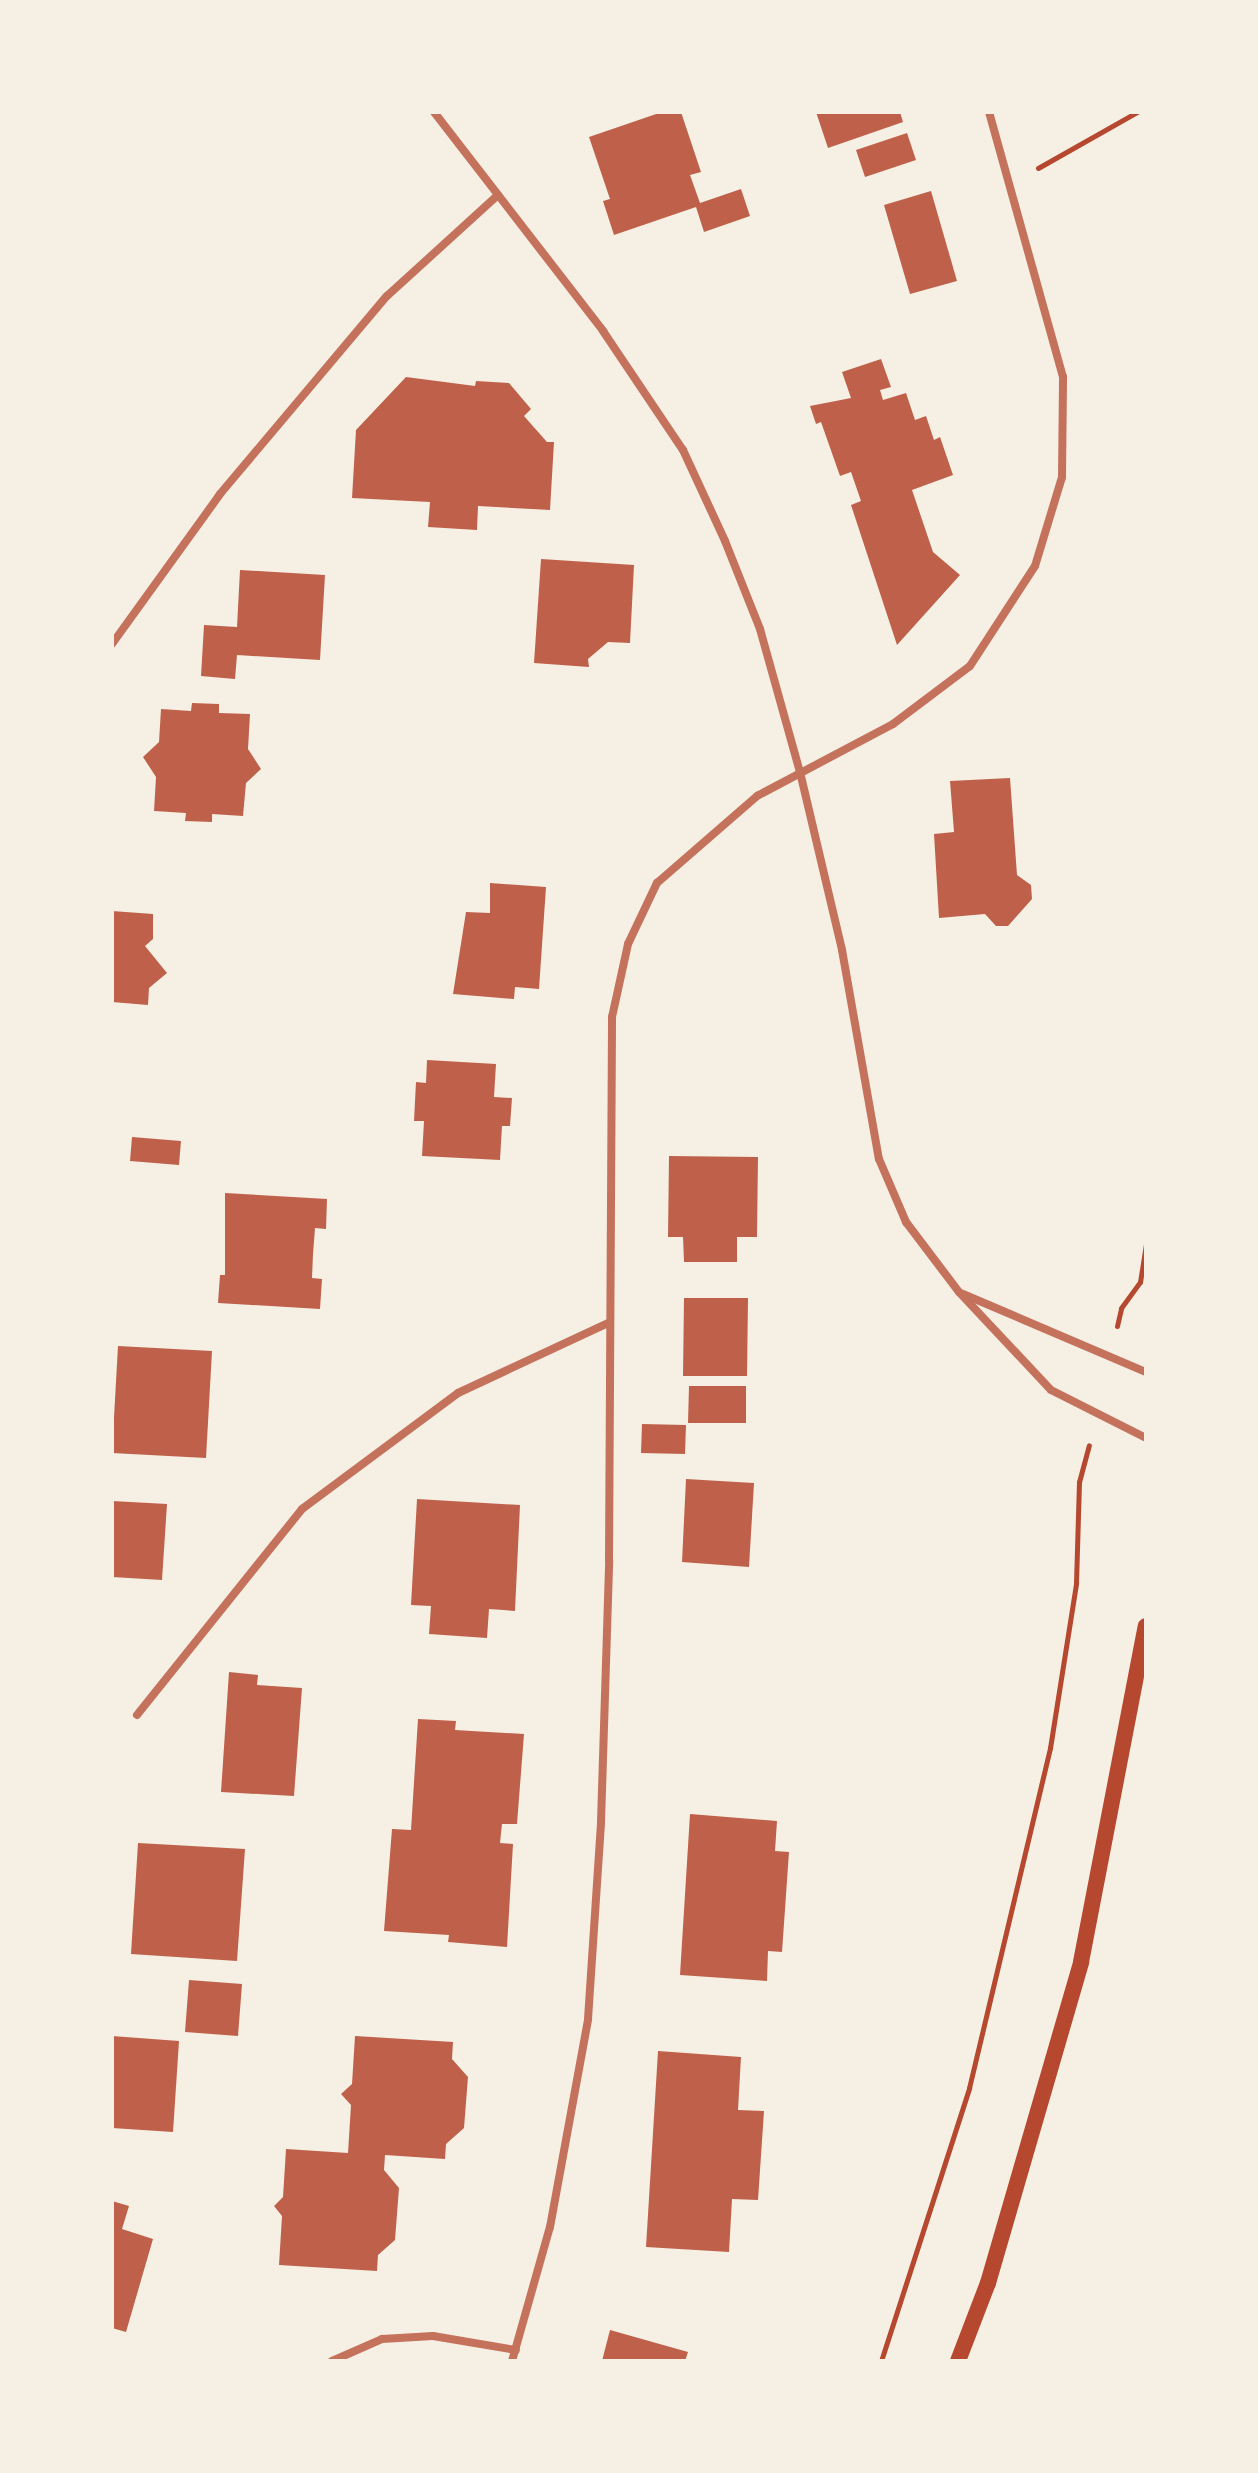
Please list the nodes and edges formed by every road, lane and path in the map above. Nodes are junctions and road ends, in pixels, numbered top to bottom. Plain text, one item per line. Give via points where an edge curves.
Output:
1 (434, 112) edge
2 (989, 112) edge
3 (1137, 112) edge
4 (1009, 184) junction
5 (498, 195) junction
6 (112, 644) edge
7 (800, 772) junction
8 (959, 1292) junction
9 (608, 1323) junction
10 (1146, 1372) edge
11 (1146, 1438) edge
12 (1085, 1461) dead end
13 (1146, 1626) edge
14 (137, 1715) dead end
15 (516, 2350) junction
16 (332, 2361) edge
17 (512, 2361) edge
18 (881, 2361) edge
19 (958, 2361) edge

1 - 5 street
2 - 4 street
3 - 4 path
4 - 7 street via 1063,377 1062,477 1035,566 970,666 893,724
5 - 6 street via 387,296 220,494
5 - 7 street via 603,331 683,450 760,629
7 - 8 street via 842,950 879,1159 906,1222
7 - 9 street via 757,796 657,883 628,944 612,1017
8 - 10 street
8 - 11 street via 1051,1390
9 - 14 street via 458,1393 302,1509
9 - 15 street via 608,1592 588,2019 550,2227
12 - 18 path via 1079,1482 1076,1583 1050,1748 969,2088
13 - 19 main road via 1081,1962 988,2283
15 - 16 street via 433,2336 395,2338
15 - 17 street

